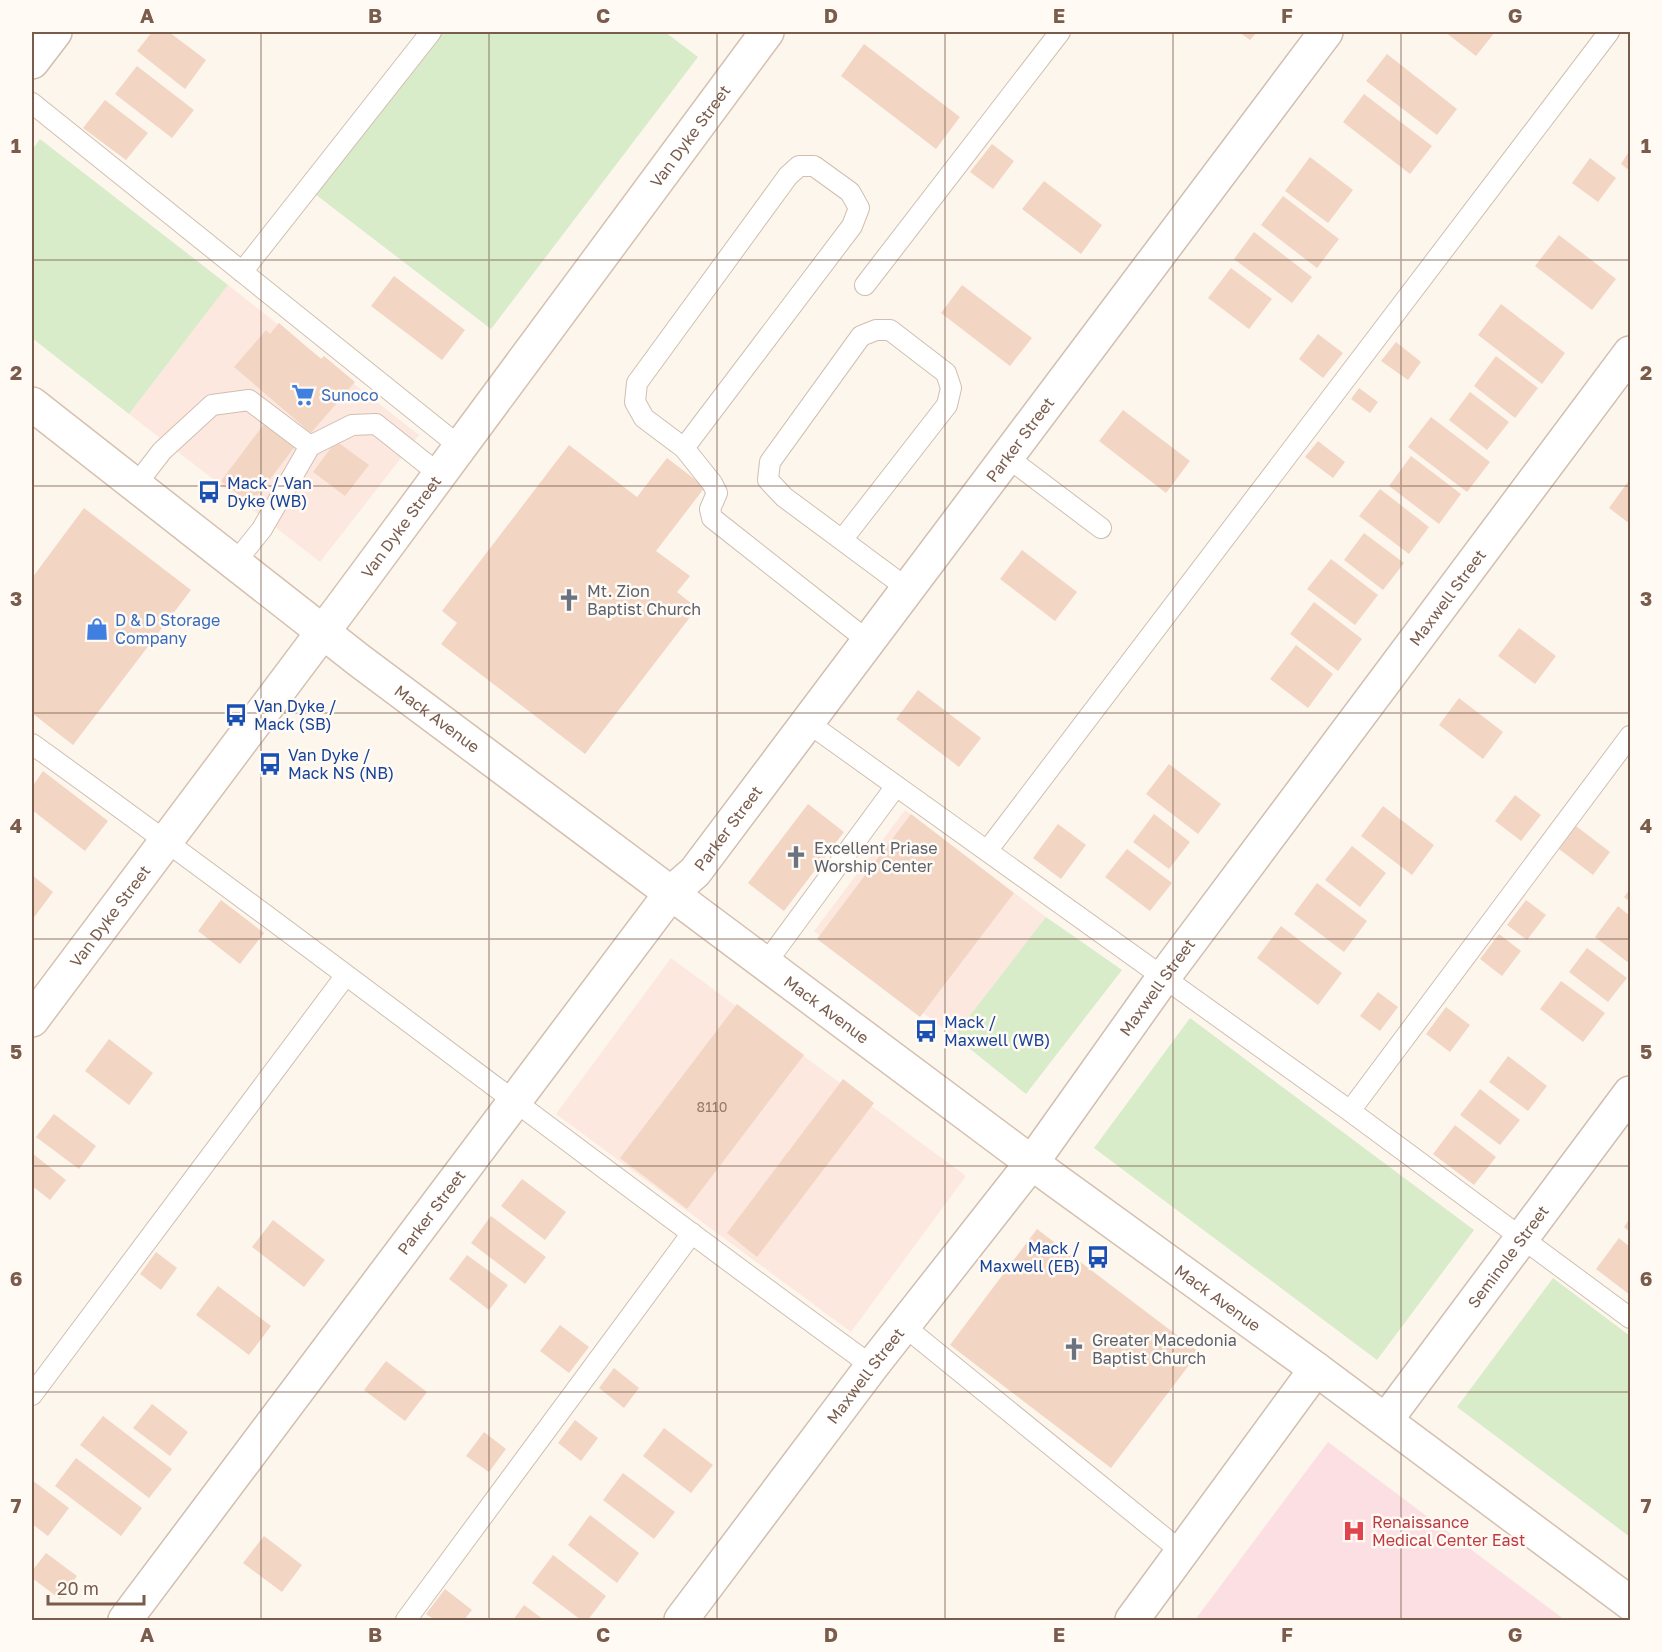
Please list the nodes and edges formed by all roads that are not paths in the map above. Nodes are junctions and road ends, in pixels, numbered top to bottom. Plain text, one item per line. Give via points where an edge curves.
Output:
1 (55, 32) edge
2 (431, 32) edge
3 (767, 32) edge
4 (1059, 32) edge
5 (1326, 32) edge
6 (1609, 32) edge
7 (32, 62) edge
8 (32, 104) edge
9 (242, 272) junction
10 (865, 285) dead end
11 (1630, 353) edge
12 (32, 404) edge
13 (310, 446) junction
14 (459, 446) junction
15 (684, 448) junction
16 (1007, 457) junction
17 (439, 474) junction
18 (135, 486) junction
19 (1101, 528) dead end
20 (843, 540) junction
21 (234, 564) junction
22 (908, 589) junction
23 (322, 633) junction
24 (868, 641) junction
25 (807, 722) junction
26 (1630, 736) edge
27 (32, 744) edge
28 (896, 786) junction
29 (166, 840) junction
30 (987, 851) junction
31 (671, 893) junction
32 (766, 963) junction
33 (346, 975) junction
34 (1163, 978) junction
35 (32, 1020) edge
36 (1630, 1093) edge
37 (515, 1102) junction
38 (1350, 1111) junction
39 (1033, 1161) junction
40 (692, 1233) junction
41 (1522, 1238) junction
42 (1630, 1318) edge
43 (904, 1326) junction
44 (872, 1366) junction
45 (1316, 1369) junction
46 (32, 1395) edge
47 (1386, 1420) junction
48 (1182, 1552) junction
49 (1630, 1603) edge
50 (125, 1620) edge
51 (406, 1620) edge
52 (681, 1620) edge
53 (1132, 1620) edge

1 - 7 street
2 - 9 lane
3 - 14 street, Van Dyke Street
4 - 10 lane
5 - 16 street, Parker Street
6 - 30 lane
8 - 9 lane
9 - 14 lane
11 - 34 street, Maxwell Street
12 - 18 street, Mack Avenue
13 - 17 lane via 352,425 376,424
13 - 18 lane via 249,400 212,405 162,451
13 - 21 lane via 262,529
14 - 17 street, Van Dyke Street
15 - 15 lane via 852,226 859,208 850,192 814,166 799,166 788,176 637,383 635,402 644,418
15 - 24 lane via 717,493 710,509 712,518
16 - 19 lane
16 - 22 street, Parker Street
17 - 23 street, Van Dyke Street
18 - 21 street, Mack Avenue
20 - 20 lane via 768,480 770,462 861,336 890,330 946,373 951,388 947,405
20 - 22 lane
21 - 23 street, Mack Avenue
22 - 24 street, Parker Street
23 - 29 street, Van Dyke Street
23 - 31 street, Mack Avenue
24 - 25 street, Parker Street
25 - 28 lane
25 - 31 street, Parker Street via 695,872
26 - 38 lane
27 - 29 lane
28 - 30 lane
28 - 32 lane
29 - 33 lane
29 - 35 street, Van Dyke Street
30 - 34 lane
31 - 32 street, Mack Avenue
31 - 37 street, Parker Street
32 - 39 street, Mack Avenue
33 - 37 lane
33 - 46 lane
34 - 38 lane
34 - 39 street, Maxwell Street
36 - 41 street, Seminole Street
37 - 40 lane
37 - 50 street, Parker Street
38 - 41 lane
39 - 43 street, Maxwell Street
39 - 45 street, Mack Avenue
40 - 44 lane
40 - 51 lane
41 - 42 lane
41 - 47 street, Seminole Street
43 - 44 street, Maxwell Street
43 - 48 lane
44 - 52 street, Maxwell Street
45 - 47 street, Mack Avenue
45 - 48 street
47 - 49 street, Mack Avenue
48 - 53 street

